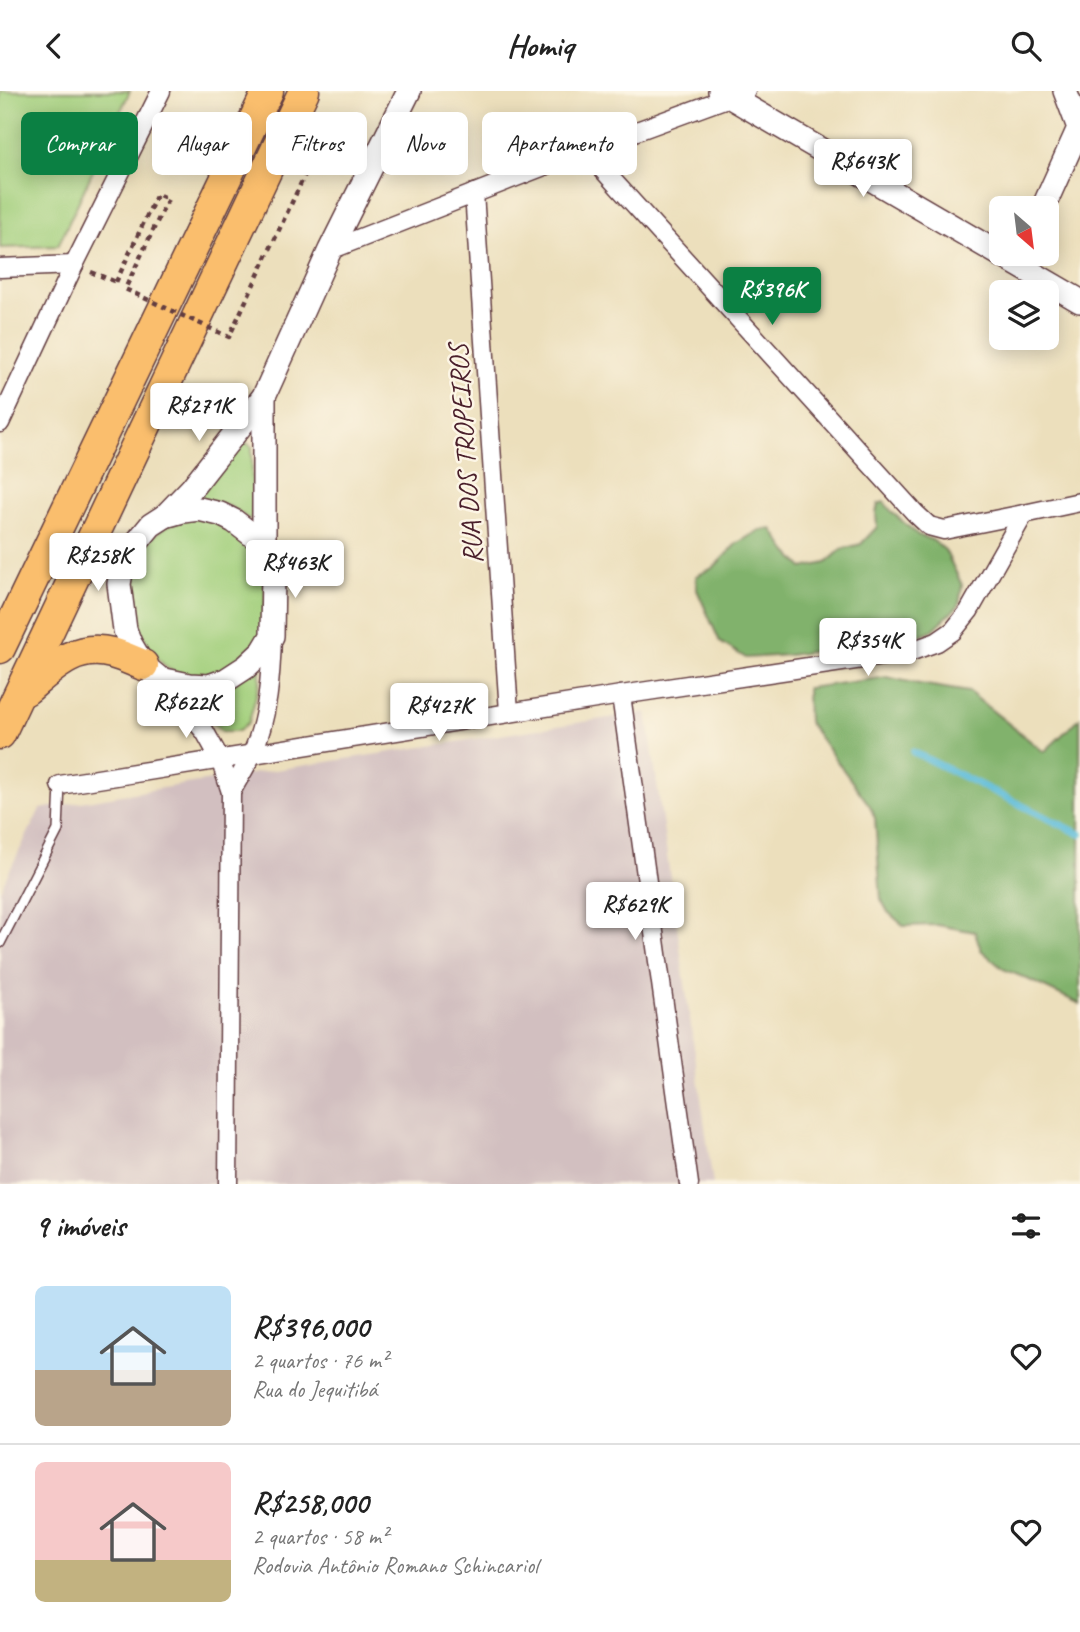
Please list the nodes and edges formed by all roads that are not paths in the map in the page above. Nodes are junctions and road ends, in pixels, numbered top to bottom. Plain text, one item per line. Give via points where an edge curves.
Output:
1 (160, 91) edge
2 (268, 91) edge
3 (304, 91) edge
4 (1065, 91) edge
5 (732, 93) edge
6 (405, 100) edge
7 (1080, 128) edge
8 (637, 130) edge
9 (520, 175) edge
10 (608, 175) edge
11 (474, 193) junction
12 (1049, 196) edge
13 (989, 242) edge
14 (330, 250) junction
15 (74, 265) junction
16 (1030, 266) edge
17 (0, 268) edge
18 (1080, 301) edge
19 (264, 396) junction
20 (0, 423) edge
21 (1080, 502) edge
22 (1024, 515) junction
23 (63, 516) junction
24 (165, 516) junction
25 (264, 544) junction
26 (0, 611) edge
27 (272, 636) junction
28 (0, 648) edge
29 (151, 672) junction
30 (621, 695) junction
31 (18, 697) junction
32 (509, 712) junction
33 (0, 734) edge
34 (252, 754) junction
35 (220, 759) junction
36 (60, 785) joint
37 (230, 792) junction
38 (0, 943) edge
39 (228, 1184) edge
40 (689, 1184) edge

1 - 15 street
2 - 23 highway
3 - 31 highway
4 - 7 street
5 - 8 street
5 - 13 street via 782,126
6 - 14 street
7 - 12 street
9 - 11 street
10 - 22 street via 929,526 944,530
11 - 14 street
11 - 32 street, RUA DOS TROPEIROS
14 - 19 street
15 - 17 street
15 - 20 street
16 - 18 street
19 - 24 street
19 - 25 street
21 - 22 street
22 - 30 street via 969,611 937,642 909,652
23 - 26 highway
23 - 28 highway
24 - 25 street via 199,509 220,514
24 - 29 street via 128,552 119,584 125,630
25 - 27 street via 273,572
27 - 29 street via 246,667 209,686 189,685
27 - 34 street via 271,673
29 - 31 highway via 111,653 84,652 62,660
29 - 35 street via 205,732
30 - 32 street
30 - 40 street
31 - 33 highway
32 - 34 street
34 - 35 street
34 - 37 street
35 - 36 street
35 - 37 street
36 - 38 lane via 58,829
37 - 39 street

